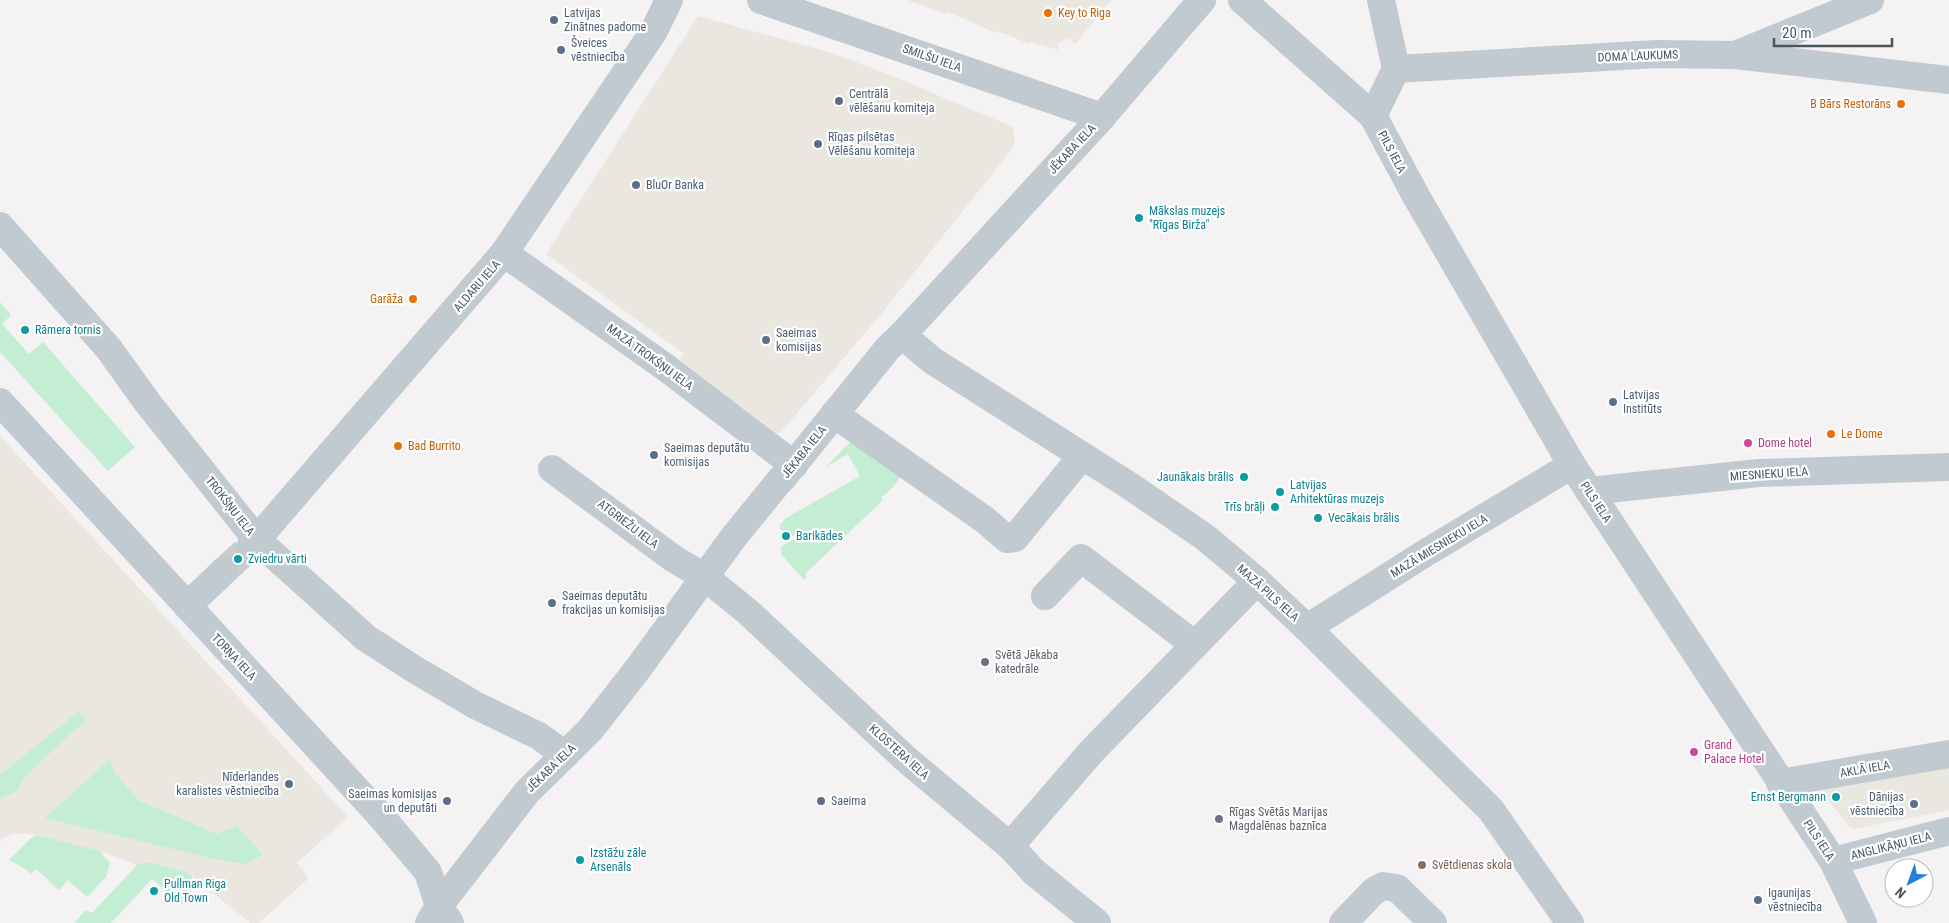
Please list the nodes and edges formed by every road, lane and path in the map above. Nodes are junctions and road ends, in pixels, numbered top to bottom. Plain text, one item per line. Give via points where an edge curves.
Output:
1 (669, 0) edge
2 (761, 0) edge
3 (1202, 0) edge
4 (1242, 0) edge
5 (1381, 0) edge
6 (1870, 0) edge
7 (1735, 55) junction
8 (1396, 69) junction
9 (1949, 80) edge
10 (1372, 116) junction
11 (1102, 117) junction
12 (0, 226) edge
13 (504, 253) junction
14 (902, 335) junction
15 (0, 402) edge
16 (834, 414) junction
17 (1082, 456) junction
18 (1572, 465) junction
19 (1949, 467) edge
20 (552, 468) dead end
21 (788, 472) junction
22 (1589, 491) junction
23 (254, 543) junction
24 (224, 571) tunnel mouth
25 (705, 576) junction
26 (1257, 581) junction
27 (1045, 596) dead end
28 (187, 606) junction
29 (1307, 628) junction
30 (1195, 645) junction
31 (1949, 754) edge
32 (565, 756) junction
33 (1780, 783) junction
34 (1949, 831) edge
35 (1010, 846) junction
36 (1833, 861) junction
37 (439, 917) edge
38 (1097, 923) edge
39 (1343, 923) edge
40 (1433, 923) edge
41 (1570, 923) edge
42 (1863, 923) edge

1 - 13 street, ALDARU IELA via 654,31
2 - 11 street, SMILŠU IELA
3 - 11 street, JĒKABA IELA
4 - 10 street
5 - 8 street
6 - 7 street
7 - 8 street, DOMA LAUKUMS via 1657,54
7 - 9 street, DOMA LAUKUMS
8 - 10 street, PILS IELA
10 - 18 street, PILS IELA
11 - 14 street, JĒKABA IELA
12 - 23 street, TROKŠŅU IELA via 109,349
13 - 21 street, MAZĀ TROKŠŅU IELA via 665,367
13 - 23 street, ALDARU IELA
14 - 16 street, JĒKABA IELA
14 - 17 street, MAZĀ PILS IELA via 933,362
15 - 28 street, TORŅA IELA
16 - 17 street via 985,520 1007,539 1015,538
16 - 21 street, JĒKABA IELA
17 - 26 street, MAZĀ PILS IELA via 1206,538
18 - 22 street, PILS IELA
18 - 29 street, MAZĀ MIESNIEKU IELA
19 - 22 street, MIESNIEKU IELA via 1759,473
20 - 25 street, ATGRIEŽU IELA via 674,559
21 - 25 street, JĒKABA IELA
22 - 33 street, PILS IELA
23 - 32 street, TROKŠŅU IELA via 366,638 475,705 539,736
24 - 28 street
25 - 32 street, JĒKABA IELA via 637,670
25 - 35 street, KLOSTERA IELA via 907,760
26 - 29 street, MAZĀ PILS IELA
26 - 30 street
27 - 30 street via 1081,558
28 - 37 street, TORŅA IELA via 379,814 428,872
29 - 41 street, MAZĀ PILS IELA via 1491,810
30 - 35 street via 1091,752
31 - 33 street, AKLĀ IELA
32 - 37 street, JĒKABA IELA via 527,792
33 - 36 street, PILS IELA
34 - 36 street, ANGLIKĀŅU IELA
35 - 38 street, KLOSTERA IELA via 1034,872
36 - 42 street, PILS IELA
39 - 40 street via 1383,886 1397,888

